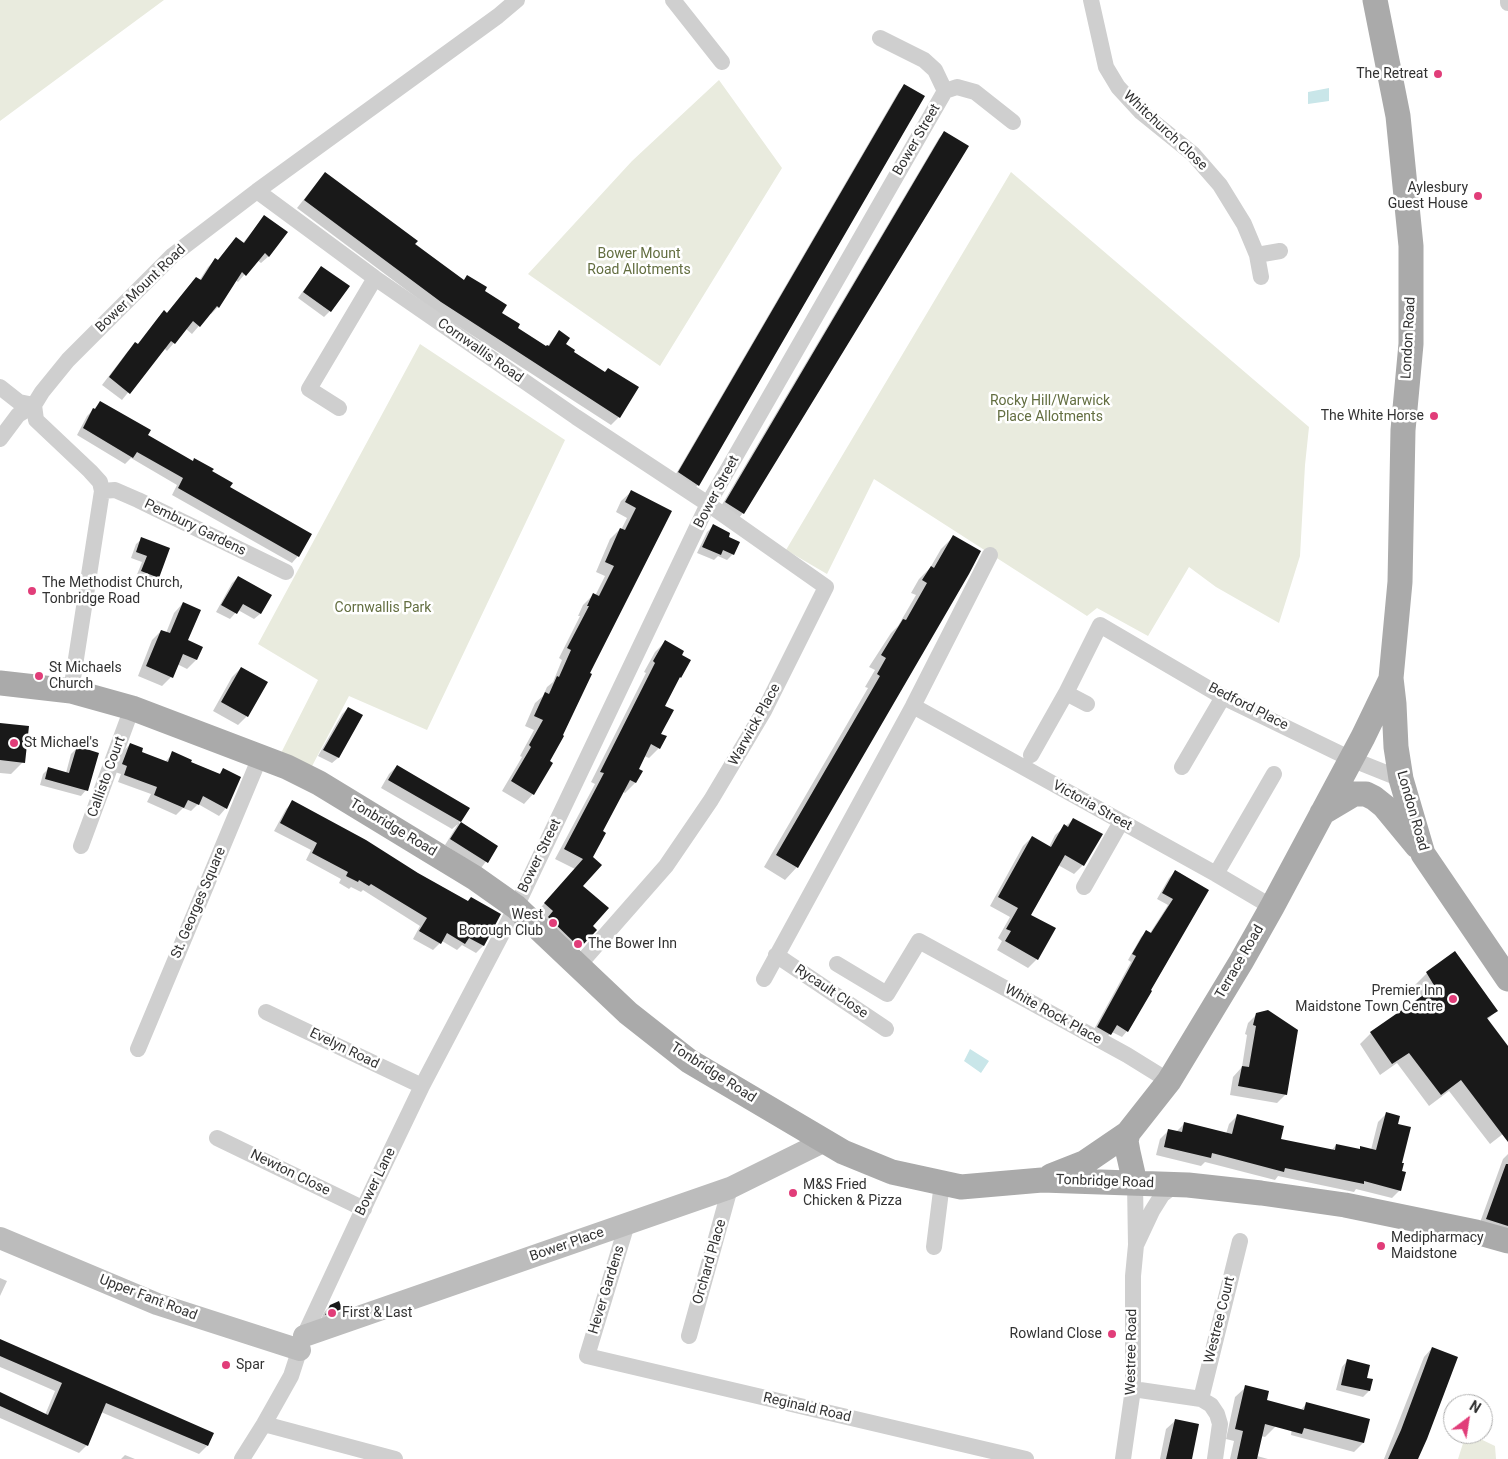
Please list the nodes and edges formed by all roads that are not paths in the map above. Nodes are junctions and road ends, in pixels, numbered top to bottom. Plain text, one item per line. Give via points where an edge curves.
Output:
1 (517, 0) edge
2 (673, 0) edge
3 (1091, 0) edge
4 (1375, 0) edge
5 (880, 38) dead end
6 (722, 62) dead end
7 (945, 91) junction
8 (1014, 122) dead end
9 (257, 191) junction
10 (1280, 252) dead end
11 (1257, 255) junction
12 (1261, 277) dead end
13 (375, 278) junction
14 (0, 386) edge
15 (34, 405) junction
16 (340, 408) dead end
17 (0, 439) edge
18 (102, 491) junction
19 (708, 504) junction
20 (990, 555) dead end
21 (286, 572) dead end
22 (1391, 678) junction
23 (0, 683) edge
24 (71, 691) junction
25 (1066, 693) junction
26 (1223, 697) junction
27 (1087, 704) dead end
28 (912, 706) junction
29 (132, 708) junction
30 (1031, 754) dead end
31 (260, 757) junction
32 (1351, 758) junction
33 (1182, 766) dead end
34 (1274, 774) dead end
35 (1401, 779) junction
36 (1322, 813) junction
37 (1120, 822) junction
38 (81, 846) dead end
39 (1423, 854) junction
40 (1216, 874) junction
41 (1084, 887) dead end
42 (516, 907) junction
43 (1272, 907) junction
44 (776, 955) junction
45 (837, 964) dead end
46 (579, 965) junction
47 (764, 978) dead end
48 (1508, 979) edge
49 (266, 1012) dead end
50 (886, 1029) dead end
51 (138, 1049) dead end
52 (1169, 1081) junction
53 (422, 1086) junction
54 (1128, 1133) junction
55 (217, 1138) dead end
56 (824, 1142) junction
57 (1042, 1180) junction
58 (942, 1183) junction
59 (1135, 1184) junction
60 (1175, 1185) junction
61 (730, 1188) junction
62 (364, 1209) junction
63 (627, 1224) junction
64 (0, 1238) edge
65 (1240, 1241) dead end
66 (1508, 1241) edge
67 (1136, 1245) junction
68 (934, 1247) dead end
69 (689, 1336) dead end
70 (302, 1343) junction
71 (586, 1356) joint
72 (1133, 1389) junction
73 (1201, 1399) junction
74 (264, 1424) junction
75 (242, 1459) edge
76 (395, 1459) edge
77 (1026, 1459) edge
78 (1122, 1459) edge
79 (1215, 1459) edge

1 - 9 street, Bower Mount Road
2 - 6 street
3 - 11 street, Whitchurch Close via 1106,67 1118,87 1141,112 1193,154 1220,184 1244,224
4 - 22 main road, London Road via 1398,116 1412,246 1400,582
5 - 7 street via 924,60 934,70
7 - 8 street via 957,87 975,92
7 - 19 street, Bower Street
9 - 13 street, Cornwallis Road
9 - 15 street, Bower Mount Road via 173,256 68,360
10 - 11 street
11 - 12 street, Whitchurch Close
13 - 16 street via 309,389
13 - 19 street, Cornwallis Road
14 - 15 street via 19,402
15 - 17 street, Bower Mount Road via 18,415
15 - 18 street via 36,420 90,471 100,482
18 - 21 street, Pembury Gardens via 115,490 138,500
18 - 24 street
19 - 42 street, Bower Street
19 - 46 street, Warwick Place via 826,587 764,711 712,800 666,866
20 - 28 street
22 - 32 main road, London Road
22 - 35 main road, London Road
23 - 24 main road, Tonbridge Road
24 - 29 main road, Tonbridge Road
25 - 26 street, Bedford Place via 1100,625
25 - 27 street
25 - 30 street
26 - 32 street, Bedford Place
26 - 33 street
28 - 37 street, Victoria Street
28 - 44 street
29 - 31 main road, Tonbridge Road
29 - 38 street, Callisto Court
31 - 42 main road, Tonbridge Road via 319,783 475,878
31 - 51 street, St. Georges Square
32 - 35 street, Bedford Place
32 - 36 main road, London Road
34 - 40 street
35 - 39 main road, London Road
36 - 39 main road via 1354,794 1366,794 1384,806
36 - 43 main road, Terrace Road
37 - 40 street, Victoria Street
37 - 41 street
39 - 48 main road, London Road
40 - 43 street, Victoria Street
42 - 46 main road, Tonbridge Road
42 - 53 street, Bower Lane
43 - 52 main road, Terrace Road
44 - 47 street
44 - 50 street, Rycault Close
45 - 52 street, White Rock Place via 887,994 919,942
46 - 56 main road, Tonbridge Road via 628,1013 689,1061
49 - 53 street, Evelyn Road
52 - 54 main road, Terrace Road
53 - 62 street, Bower Lane
54 - 57 main road, Terrace Road via 1084,1163
54 - 59 main road, Westree Road via 1126,1141
55 - 62 street, Newton Close
56 - 58 main road, Tonbridge Road via 892,1172
56 - 61 street, Bower Place
57 - 58 main road, Tonbridge Road via 961,1187
57 - 59 main road, Tonbridge Road
58 - 68 street
59 - 60 main road, Tonbridge Road
59 - 67 street, Westree Road
60 - 66 main road, Tonbridge Road via 1345,1205
60 - 67 street, Westree Road via 1162,1195
61 - 63 street, Bower Place
61 - 69 street, Orchard Place
62 - 70 street, Bower Lane
63 - 70 street, Bower Place
63 - 71 street, Hever Gardens
64 - 70 street, Upper Fant Road via 157,1304
65 - 73 street, Westree Court
67 - 72 street, Westree Road
70 - 74 street, Bower Lane via 290,1376
71 - 77 street, Reginald Road
72 - 73 street
72 - 78 street, Westree Road
73 - 79 street via 1211,1405 1220,1424
74 - 75 street, Bower Lane
74 - 76 street

